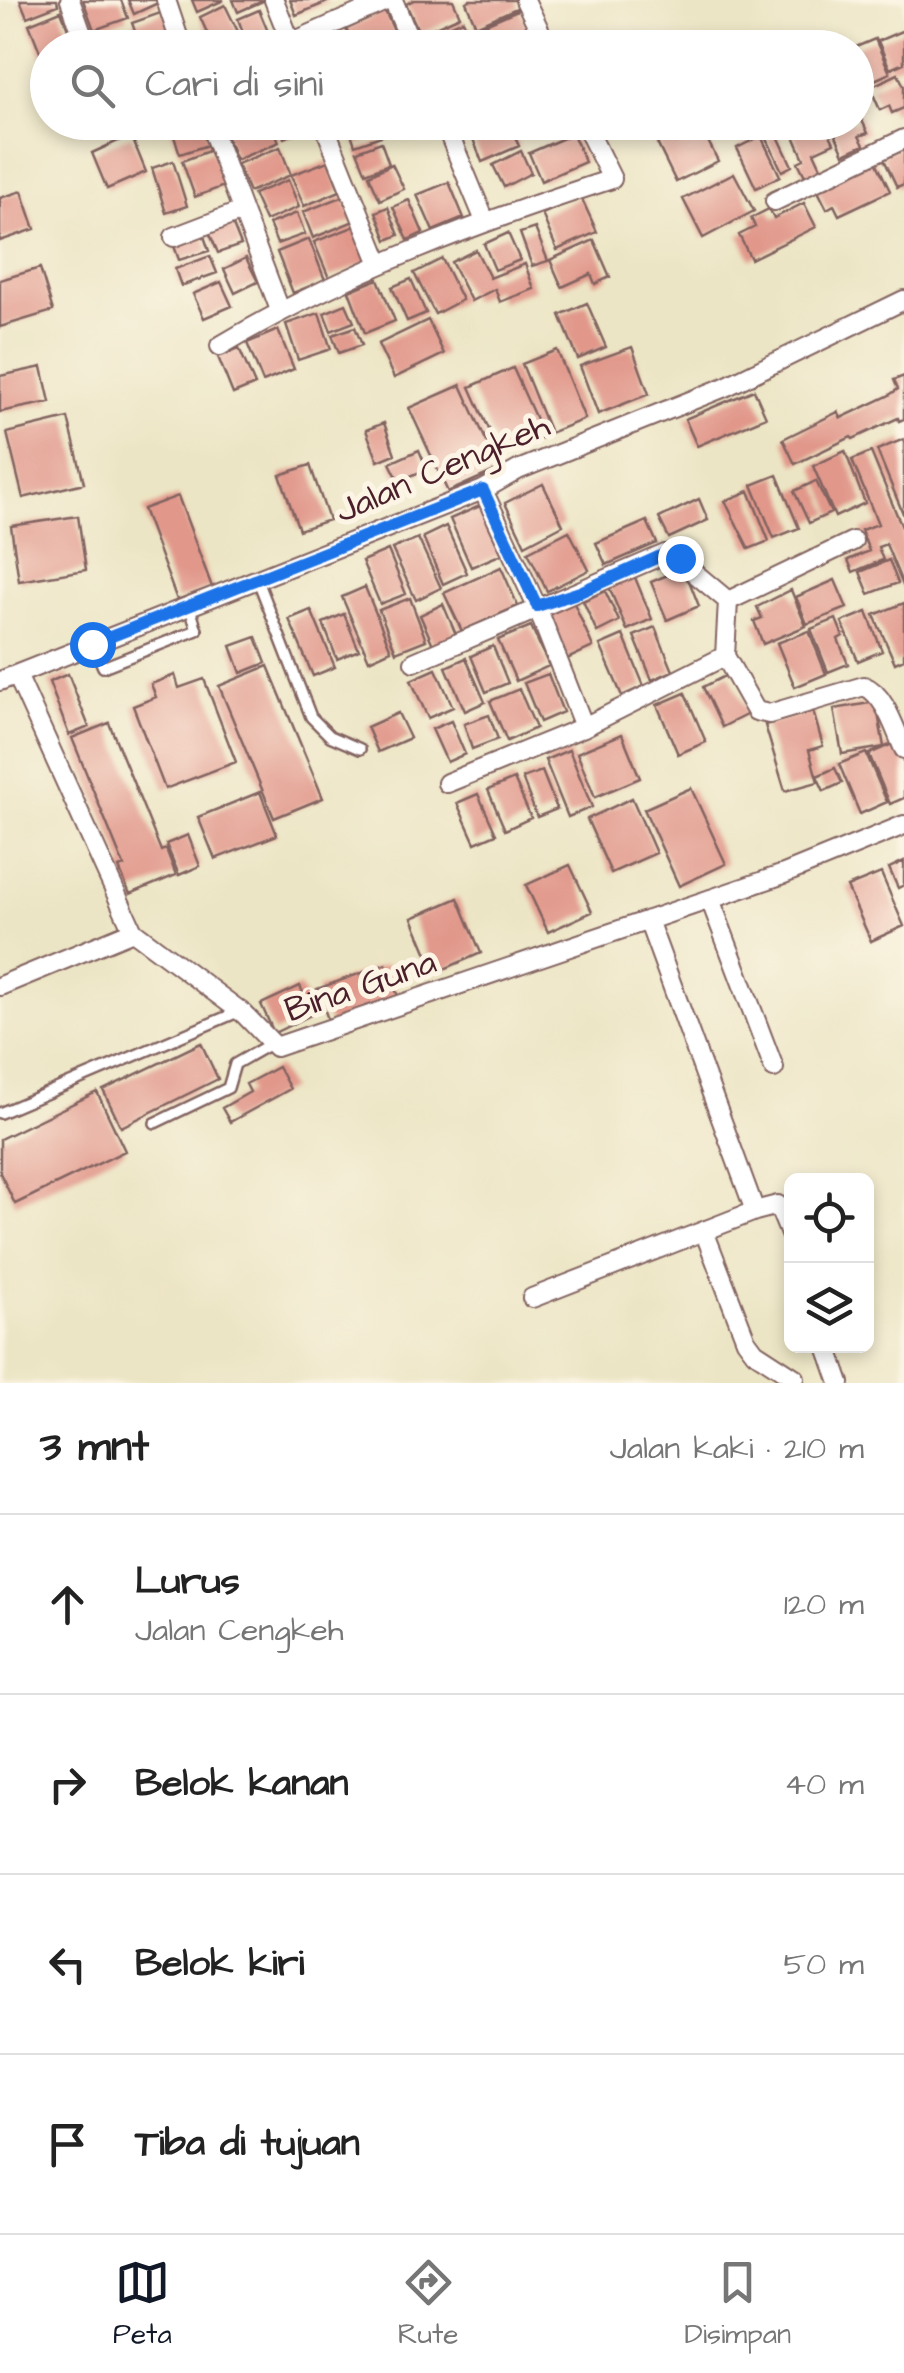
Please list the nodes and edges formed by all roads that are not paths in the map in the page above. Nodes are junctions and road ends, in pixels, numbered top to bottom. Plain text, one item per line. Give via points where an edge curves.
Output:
1 (70, 0) edge
2 (166, 0) edge
3 (274, 0) edge
4 (391, 0) edge
5 (524, 0) edge
6 (81, 30) edge
7 (176, 30) edge
8 (283, 30) edge
9 (324, 30) edge
10 (405, 30) edge
11 (539, 30) edge
12 (904, 139) edge
13 (215, 140) edge
14 (331, 140) edge
15 (451, 140) edge
16 (593, 140) edge
17 (775, 201) dead end
18 (242, 211) junction
19 (484, 221) junction
20 (174, 237) dead end
21 (380, 264) junction
22 (904, 300) edge
23 (280, 310) junction
24 (220, 346) dead end
25 (483, 490) junction
26 (853, 541) dead end
27 (258, 578) junction
28 (728, 601) junction
29 (189, 605) junction
30 (537, 606) junction
31 (92, 644) junction
32 (726, 656) junction
33 (414, 662) dead end
34 (8, 678) edge
35 (584, 727) junction
36 (904, 749) edge
37 (360, 750) dead end
38 (447, 783) dead end
39 (904, 825) edge
40 (710, 899) junction
41 (648, 920) junction
42 (133, 931) junction
43 (0, 986) edge
44 (240, 1011) junction
45 (270, 1044) junction
46 (774, 1068) dead end
47 (0, 1113) edge
48 (156, 1123) dead end
49 (755, 1211) junction
50 (784, 1220) edge
51 (704, 1231) junction
52 (532, 1298) dead end
53 (830, 1353) edge
54 (795, 1378) dead end
55 (840, 1383) edge

1 - 6 street
2 - 7 street
3 - 8 street
4 - 9 street
4 - 10 street
5 - 11 street
12 - 17 street
13 - 18 street
14 - 21 street
15 - 19 street
16 - 19 street via 612,179
18 - 20 street
18 - 23 street
19 - 21 street
21 - 23 street
22 - 25 street, Jalan Cengkeh via 725,388
23 - 24 street
25 - 27 street, Jalan Cengkeh
25 - 30 street
26 - 28 street
27 - 29 street, Jalan Cengkeh
27 - 37 lane via 311,717 330,736
28 - 30 street via 680,558 665,554
28 - 32 street
29 - 31 street, Jalan Cengkeh
29 - 31 lane via 197,630 102,668
30 - 33 street
30 - 35 street
31 - 34 street, Jalan Cengkeh
32 - 35 street
32 - 36 street via 760,713 872,689
34 - 42 street, Bina Guna
35 - 38 street
39 - 40 street, Bina Guna
40 - 41 street, Bina Guna
40 - 46 street
41 - 45 street, Bina Guna via 285,1047
41 - 49 street
42 - 43 street
42 - 44 street, Bina Guna
44 - 45 street, Bina Guna
44 - 47 lane
45 - 48 lane via 235,1064 228,1088
49 - 50 street via 778,1205
49 - 51 street
51 - 52 street
51 - 54 street via 746,1340
53 - 55 street

